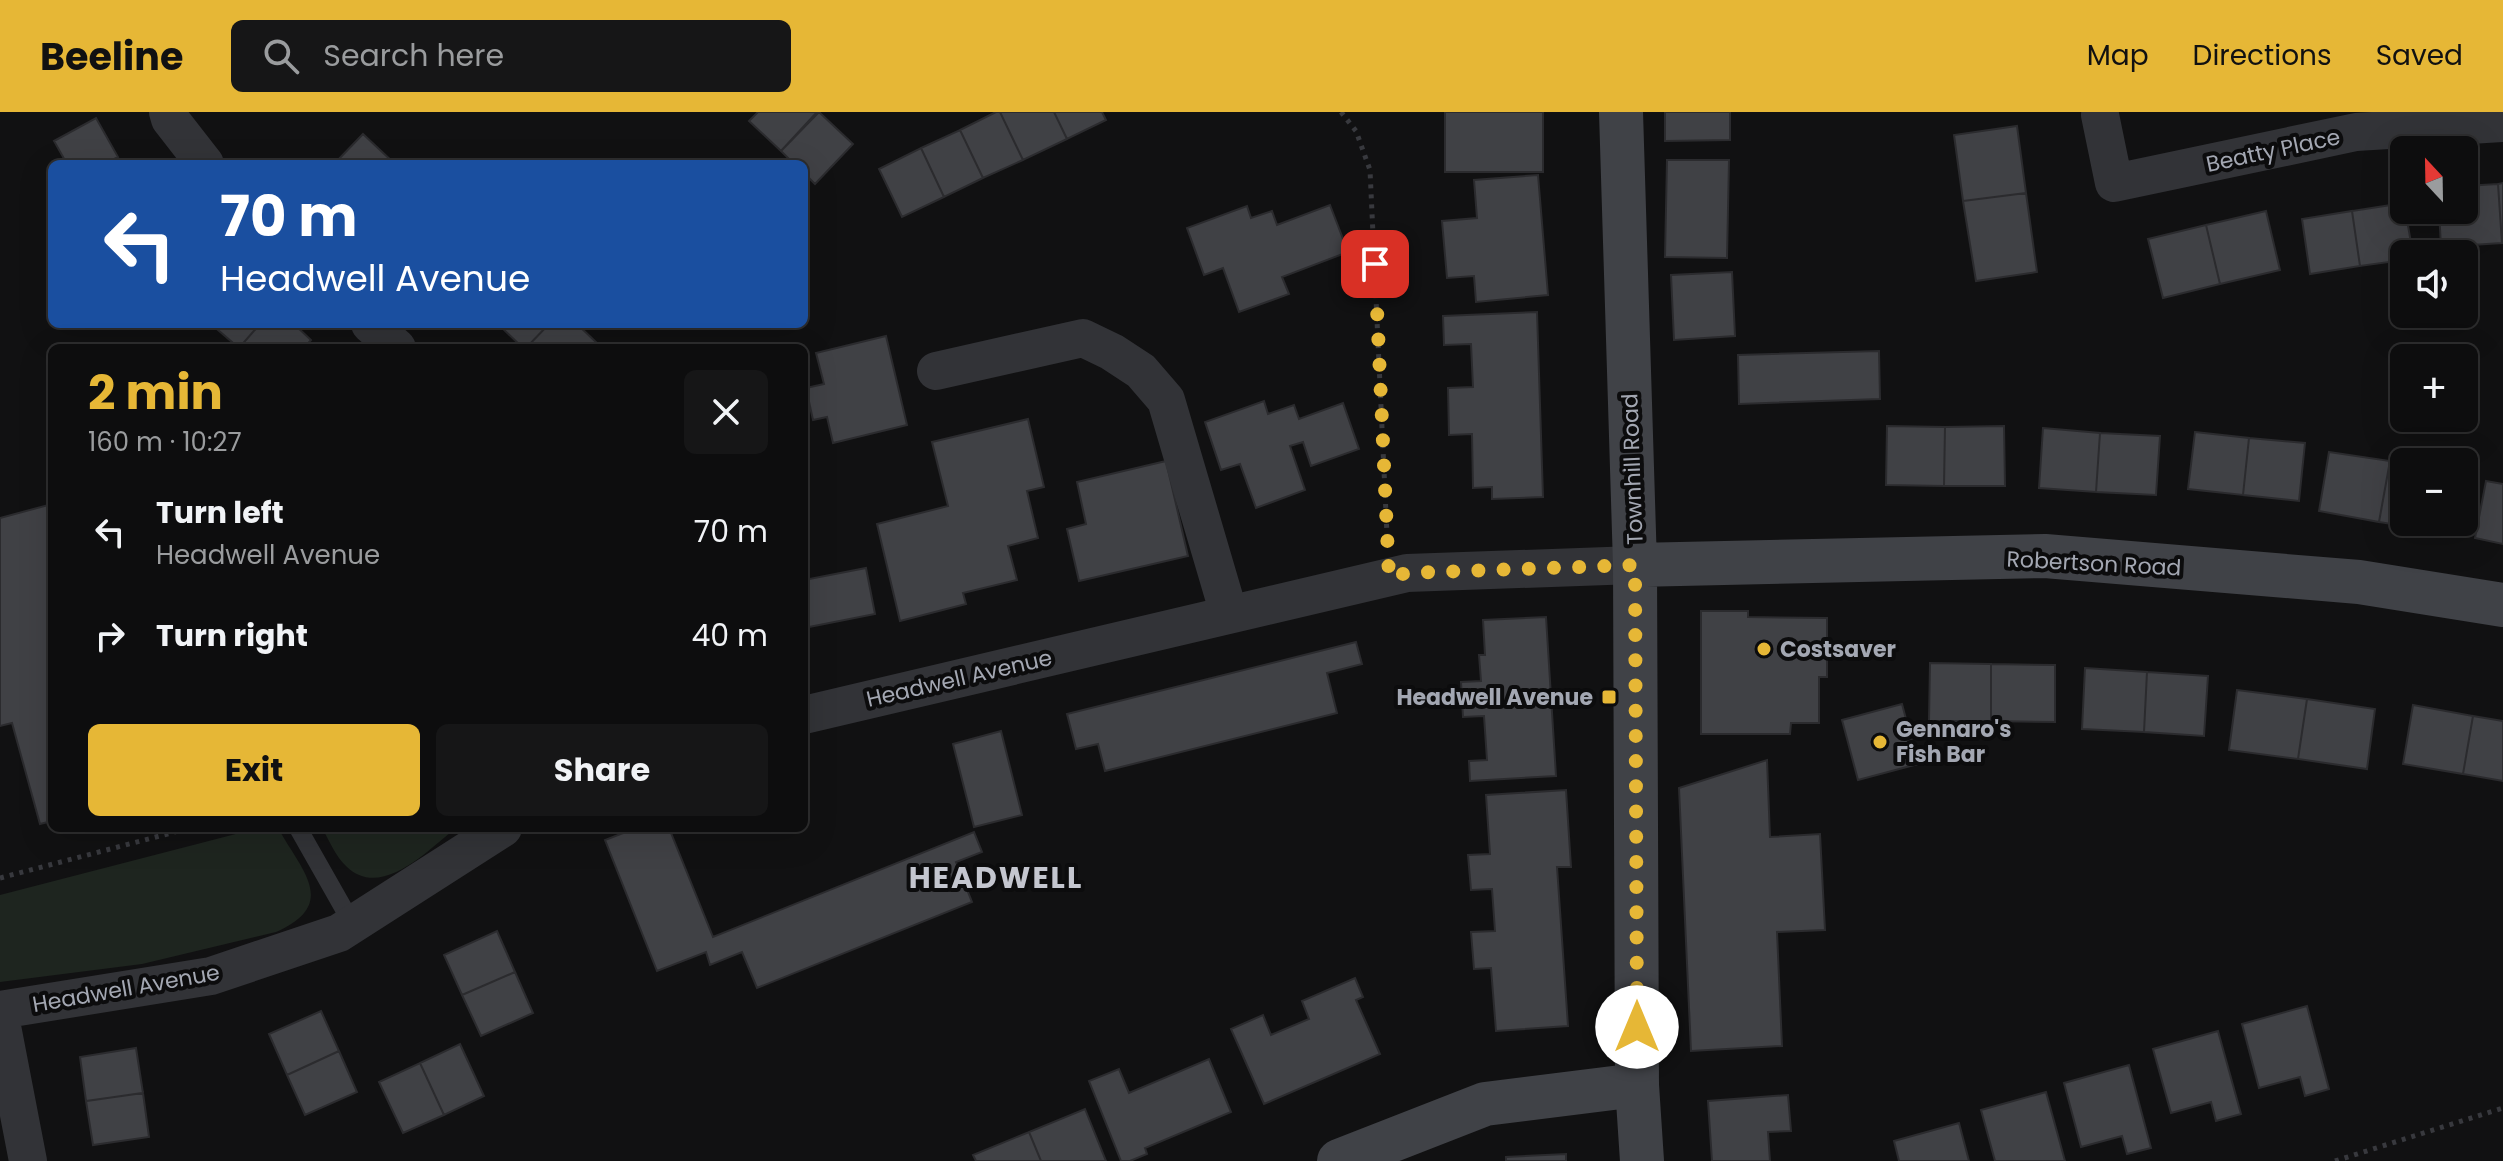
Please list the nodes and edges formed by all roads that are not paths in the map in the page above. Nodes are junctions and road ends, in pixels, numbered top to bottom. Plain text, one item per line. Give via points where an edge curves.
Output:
1 (168, 112) edge
2 (1621, 112) edge
3 (2100, 115) dead end
4 (2503, 123) edge
5 (202, 160) edge
6 (374, 328) edge
7 (392, 344) edge
8 (936, 371) dead end
9 (1635, 565) junction
10 (2503, 605) edge
11 (1229, 614) junction
12 (808, 714) edge
13 (300, 832) edge
14 (497, 832) edge
15 (353, 925) junction
16 (0, 1010) edge
17 (0, 1016) edge
18 (1637, 1085) junction
19 (28, 1161) edge
20 (1339, 1161) edge
21 (1642, 1161) edge

1 - 5 street
2 - 9 street, Townhill Road
3 - 4 street, Beatty Place via 2114,183 2356,132
6 - 7 street
8 - 11 street via 1083,338 1141,371 1166,400
9 - 10 street, Robertson Road via 2045,556 2359,582
9 - 11 street, Headwell Avenue via 1407,573
9 - 18 street, Townhill Road
11 - 12 street, Headwell Avenue
13 - 15 lane
14 - 15 street, Headwell Avenue
15 - 16 street, Headwell Avenue via 211,976
17 - 19 street
18 - 20 street via 1485,1104
18 - 21 street, Townhill Road

